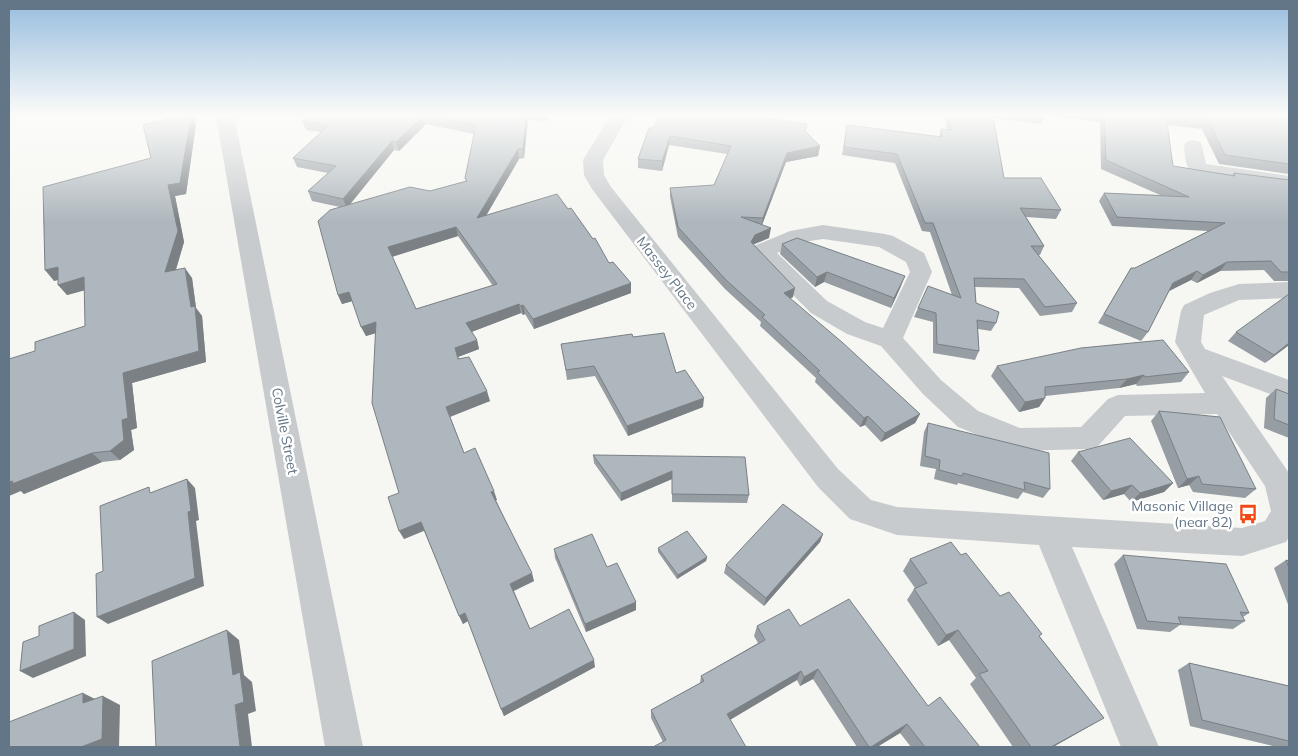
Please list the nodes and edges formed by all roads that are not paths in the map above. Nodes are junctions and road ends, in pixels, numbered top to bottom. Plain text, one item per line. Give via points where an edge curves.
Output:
1 (232, 151) edge
2 (597, 151) edge
3 (1194, 151) edge
4 (1289, 182) edge
5 (1289, 290) edge
6 (890, 340) junction
7 (1196, 356) junction
8 (1289, 391) edge
9 (1224, 403) junction
10 (784, 423) joint
11 (1286, 522) edge
12 (1049, 531) junction
13 (344, 747) edge
14 (1140, 747) edge

1 - 13 street, Colville Street
2 - 10 street, Massey Place via 592,160 594,175 608,196
3 - 4 street via 1198,166 1207,171
5 - 7 street via 1241,290 1217,298 1193,312 1188,342
6 - 6 street via 921,272 916,258 885,241 823,232 798,236 762,251 819,307 856,328
6 - 9 street via 932,387 968,419 1018,440 1088,438 1118,406
7 - 8 street
7 - 9 street
9 - 11 street via 1279,482 1287,513
10 - 12 street via 828,478 861,510 897,521
11 - 12 street via 1274,532 1242,542
12 - 14 street

